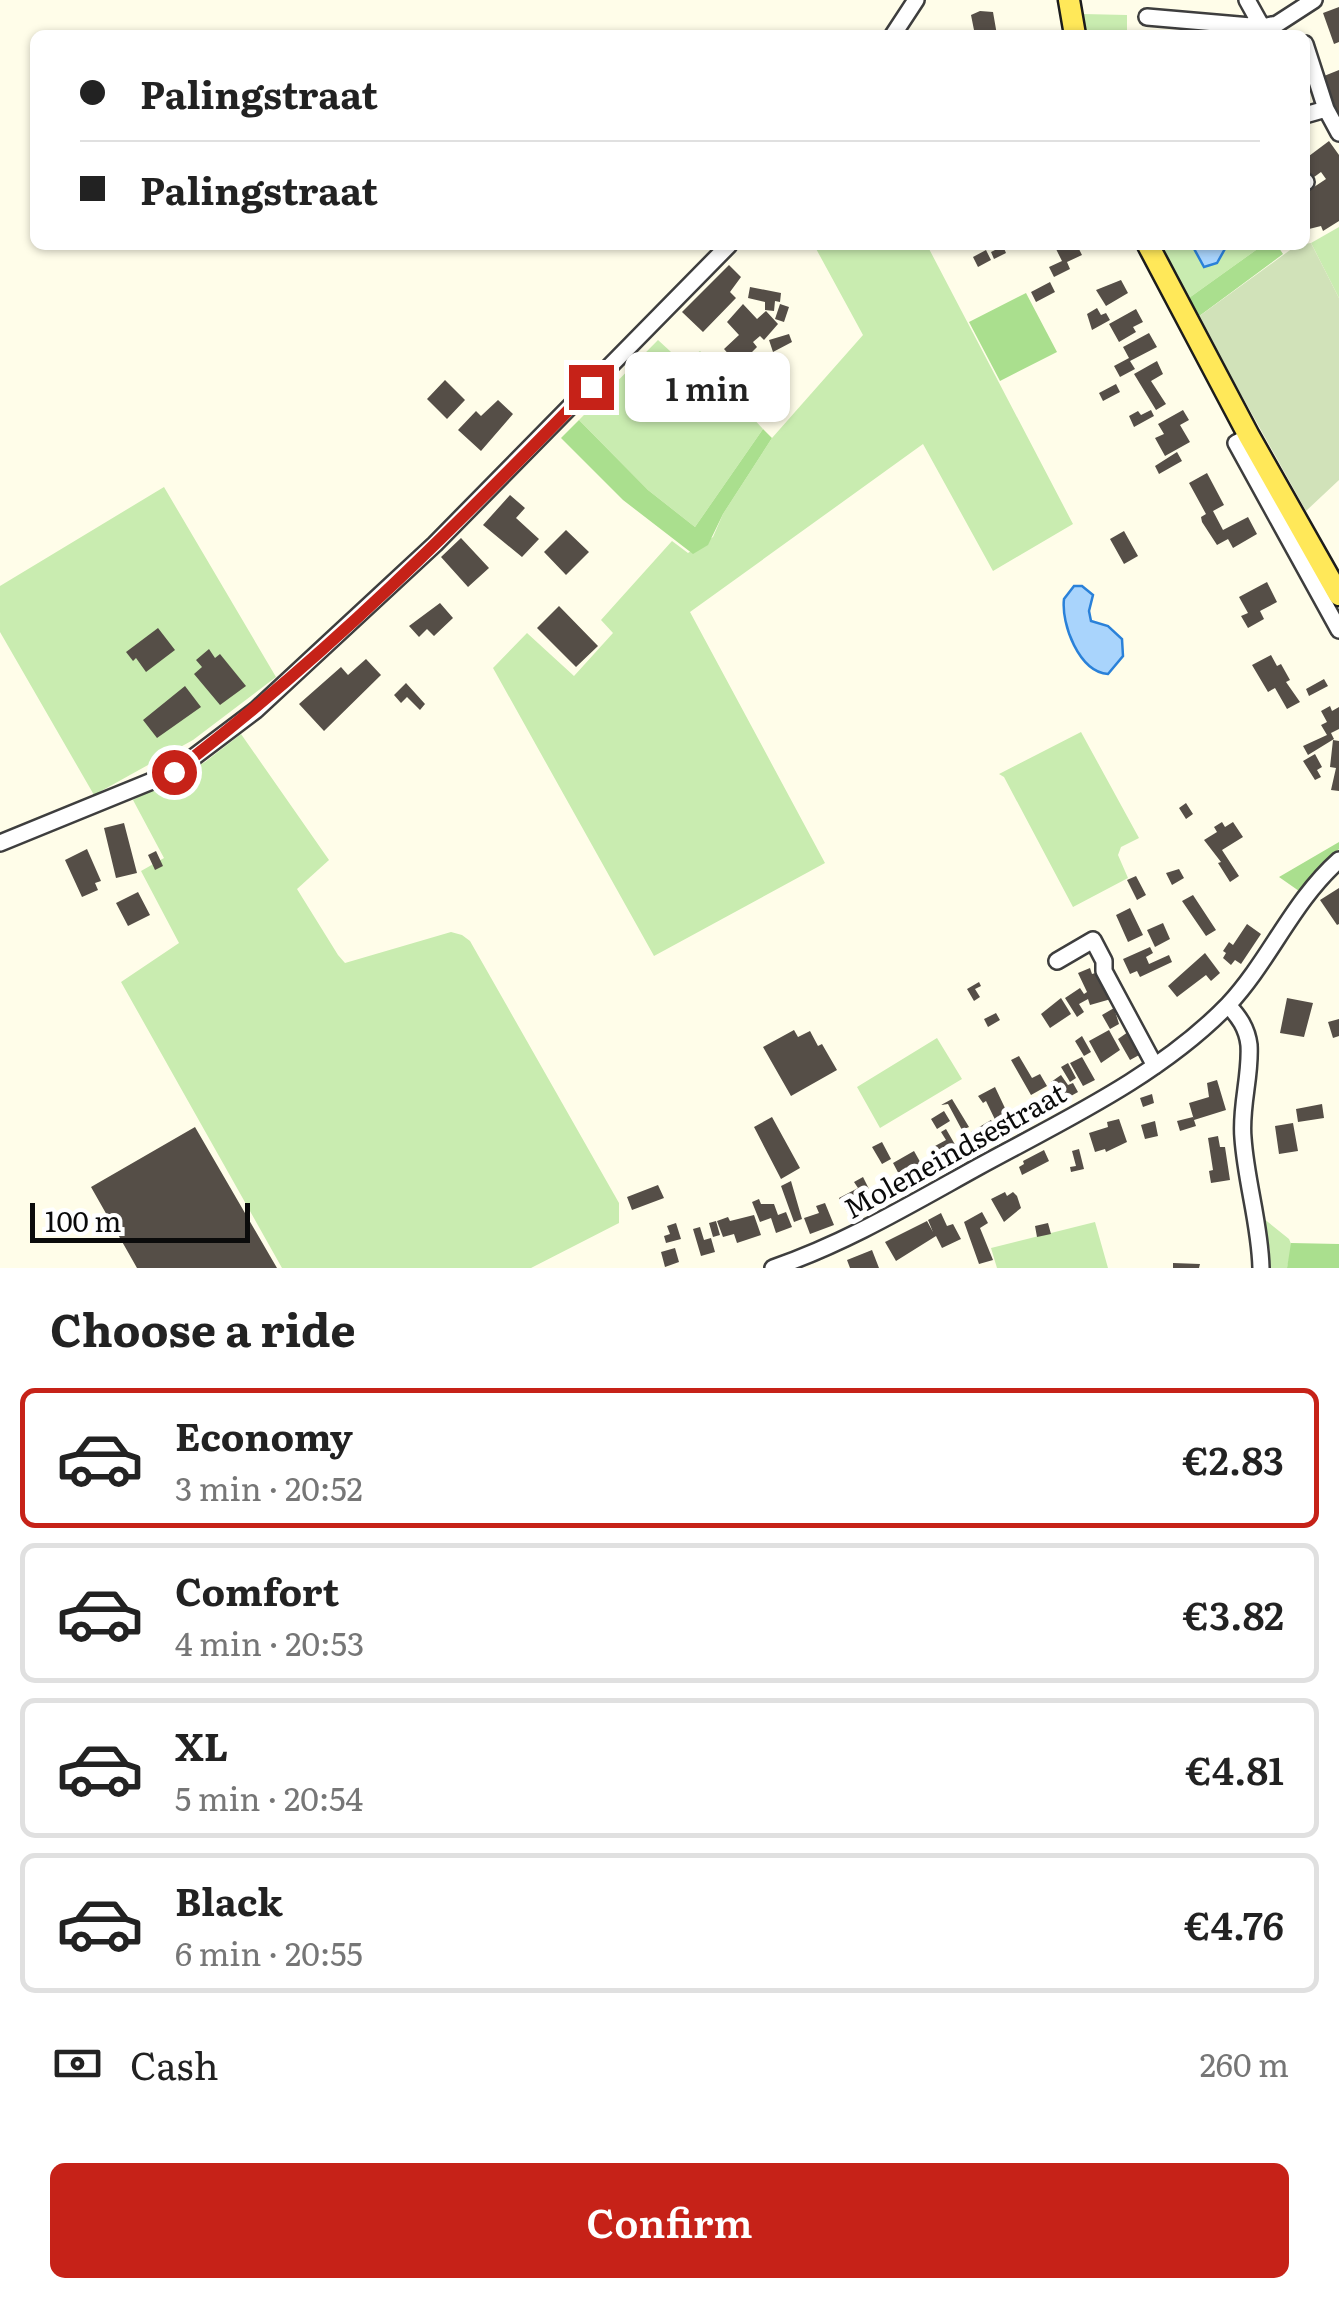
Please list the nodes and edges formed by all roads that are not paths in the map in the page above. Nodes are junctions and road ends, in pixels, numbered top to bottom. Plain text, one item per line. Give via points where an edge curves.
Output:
1 (916, 0) edge
2 (1069, 0) edge
3 (1247, 0) edge
4 (1314, 0) edge
5 (1293, 13) junction
6 (1147, 17) dead end
7 (1262, 27) junction
8 (897, 30) edge
9 (1074, 30) edge
10 (1300, 30) edge
11 (1310, 59) edge
12 (1326, 108) junction
13 (1310, 113) edge
14 (1339, 134) edge
15 (724, 250) edge
16 (1151, 250) edge
17 (1249, 436) junction
18 (1339, 594) edge
19 (1339, 630) edge
20 (0, 843) edge
21 (1339, 860) edge
22 (1057, 961) dead end
23 (1228, 1005) junction
24 (1155, 1066) junction
25 (773, 1268) edge
26 (1261, 1268) edge

1 - 8 street
2 - 9 main road
3 - 7 street
4 - 5 street
5 - 7 street
5 - 10 street
6 - 7 street
11 - 12 street
12 - 13 street
12 - 14 street
15 - 20 street via 472,508 256,710 174,772
16 - 17 main road
17 - 18 main road
17 - 19 street via 1236,443
21 - 23 street, Moleneindsestraat via 1301,901
22 - 24 street via 1092,940
23 - 24 street, Moleneindsestraat
23 - 26 street via 1248,1045 1243,1138
24 - 25 street, Moleneindsestraat via 841,1242

